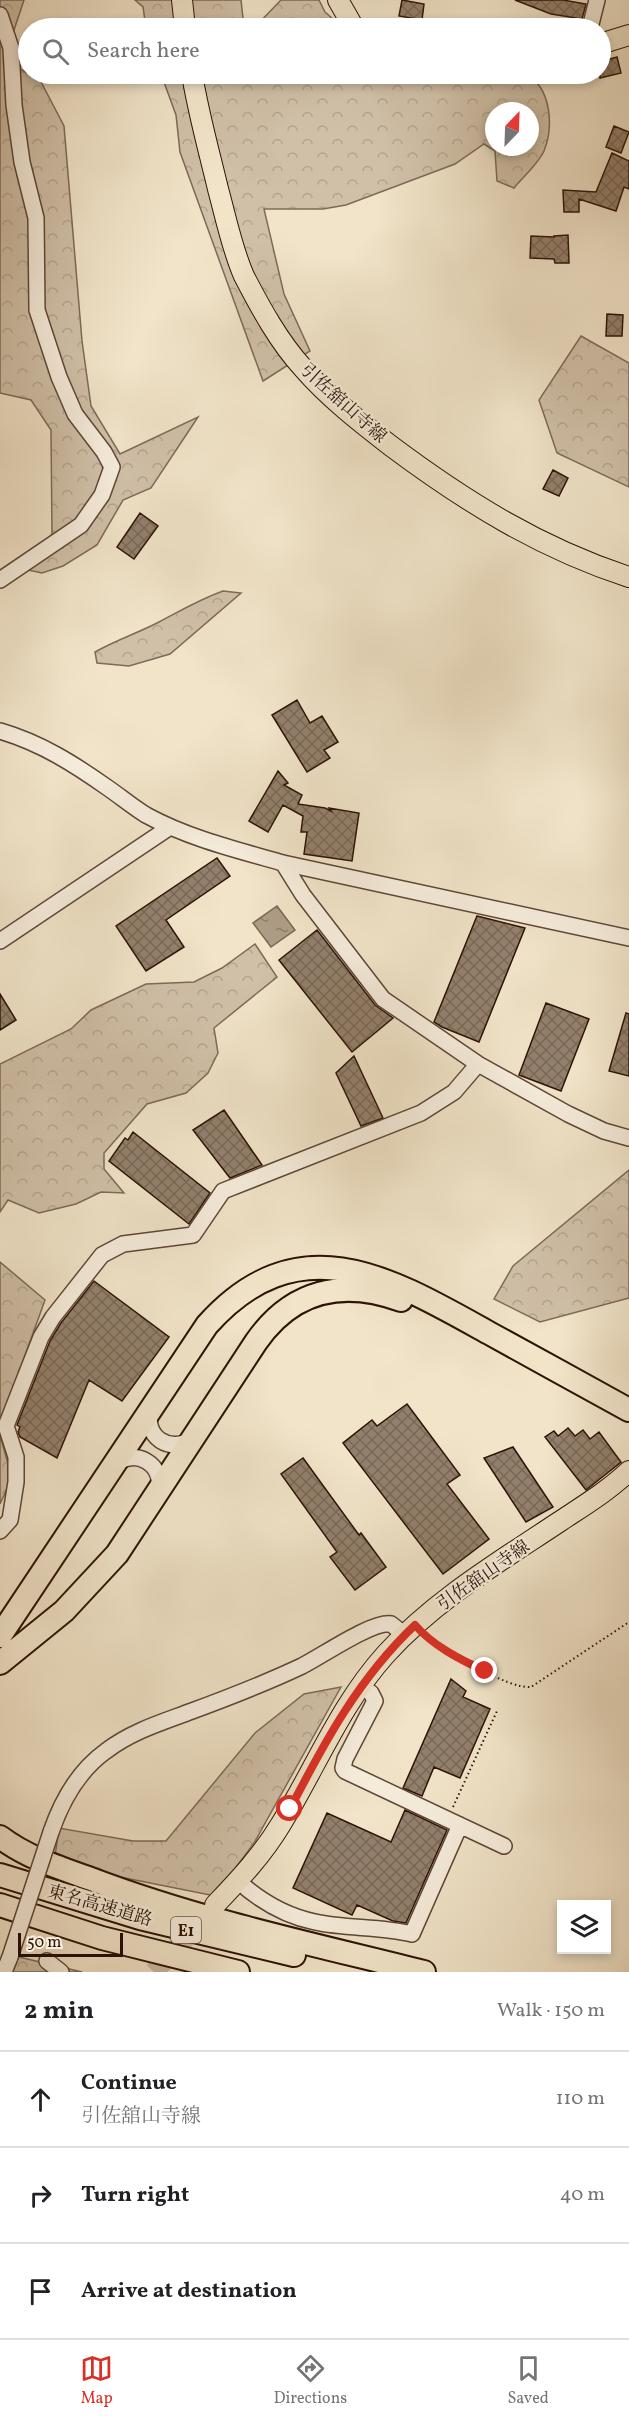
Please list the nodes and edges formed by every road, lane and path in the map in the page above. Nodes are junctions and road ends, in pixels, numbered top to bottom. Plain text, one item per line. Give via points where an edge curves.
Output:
1 (182, 0) edge
2 (338, 0) edge
3 (597, 0) edge
4 (0, 15) edge
5 (184, 18) edge
6 (348, 18) edge
7 (592, 18) edge
8 (629, 35) edge
9 (611, 41) edge
10 (194, 84) edge
11 (629, 577) edge
12 (0, 580) edge
13 (0, 731) edge
14 (170, 827) junction
15 (283, 863) junction
16 (629, 938) edge
17 (0, 941) edge
18 (478, 1064) junction
19 (629, 1138) edge
20 (153, 1406) junction
21 (629, 1410) edge
22 (629, 1425) edge
23 (197, 1434) junction
24 (111, 1469) junction
25 (629, 1471) edge
26 (156, 1497) junction
27 (0, 1531) edge
28 (629, 1622) edge
29 (410, 1630) junction
30 (0, 1636) edge
31 (0, 1663) edge
32 (361, 1686) junction
33 (497, 1711) dead end
34 (454, 1822) junction
35 (0, 1837) edge
36 (0, 1846) edge
37 (504, 1846) dead end
38 (33, 1856) junction
39 (0, 1875) edge
40 (238, 1881) junction
41 (0, 1905) edge
42 (215, 1905) tunnel mouth
43 (47, 1961) dead end
44 (4, 1972) edge
45 (61, 1972) edge
46 (238, 1972) edge
47 (376, 1972) edge
48 (424, 1972) edge

1 - 5 main road
2 - 6 main road
3 - 7 street
4 - 12 street via 11,48 22,162 36,218 37,310 75,414 112,467 102,495 81,525
8 - 9 main road
10 - 11 main road, 引佐舘山寺線 via 244,275 303,369 371,430 483,511 526,535
13 - 14 street via 58,755 144,814
14 - 15 street
14 - 17 street
15 - 16 street
15 - 18 street via 383,999
18 - 19 street via 568,1114
18 - 27 street via 454,1092 421,1113 223,1191 193,1235 123,1244 102,1255 41,1337 6,1426 16,1457 16,1482 10,1520
20 - 21 highway via 207,1325 231,1301 275,1276 325,1268 359,1271 409,1290
20 - 23 street via 149,1425 161,1442 180,1445
20 - 24 highway
22 - 23 highway via 405,1301 345,1289 306,1298 273,1321
23 - 26 highway
24 - 26 street via 128,1457 148,1461 159,1478
24 - 30 highway
25 - 29 main road, 引佐舘山寺線 via 456,1592
26 - 31 highway via 100,1574 64,1611
28 - 29 path via 536,1685 525,1688 460,1659 423,1634
29 - 32 main road, 引佐舘山寺線
29 - 44 street, bridge via 391,1624 377,1625 262,1685 145,1729 104,1752 63,1801
32 - 34 street via 375,1701 345,1760 345,1772
32 - 40 main road, 引佐舘山寺線 via 331,1731 279,1826
33 - 34 path
34 - 37 street
34 - 40 street via 412,1934 314,1922 269,1905
35 - 38 highway
36 - 38 street
38 - 48 highway via 178,1909
39 - 47 highway, 東名高速道路 / E1 via 152,1921
40 - 42 main road, 引佐舘山寺線
41 - 46 highway, 東名高速道路 / E1 via 102,1938
43 - 45 street

